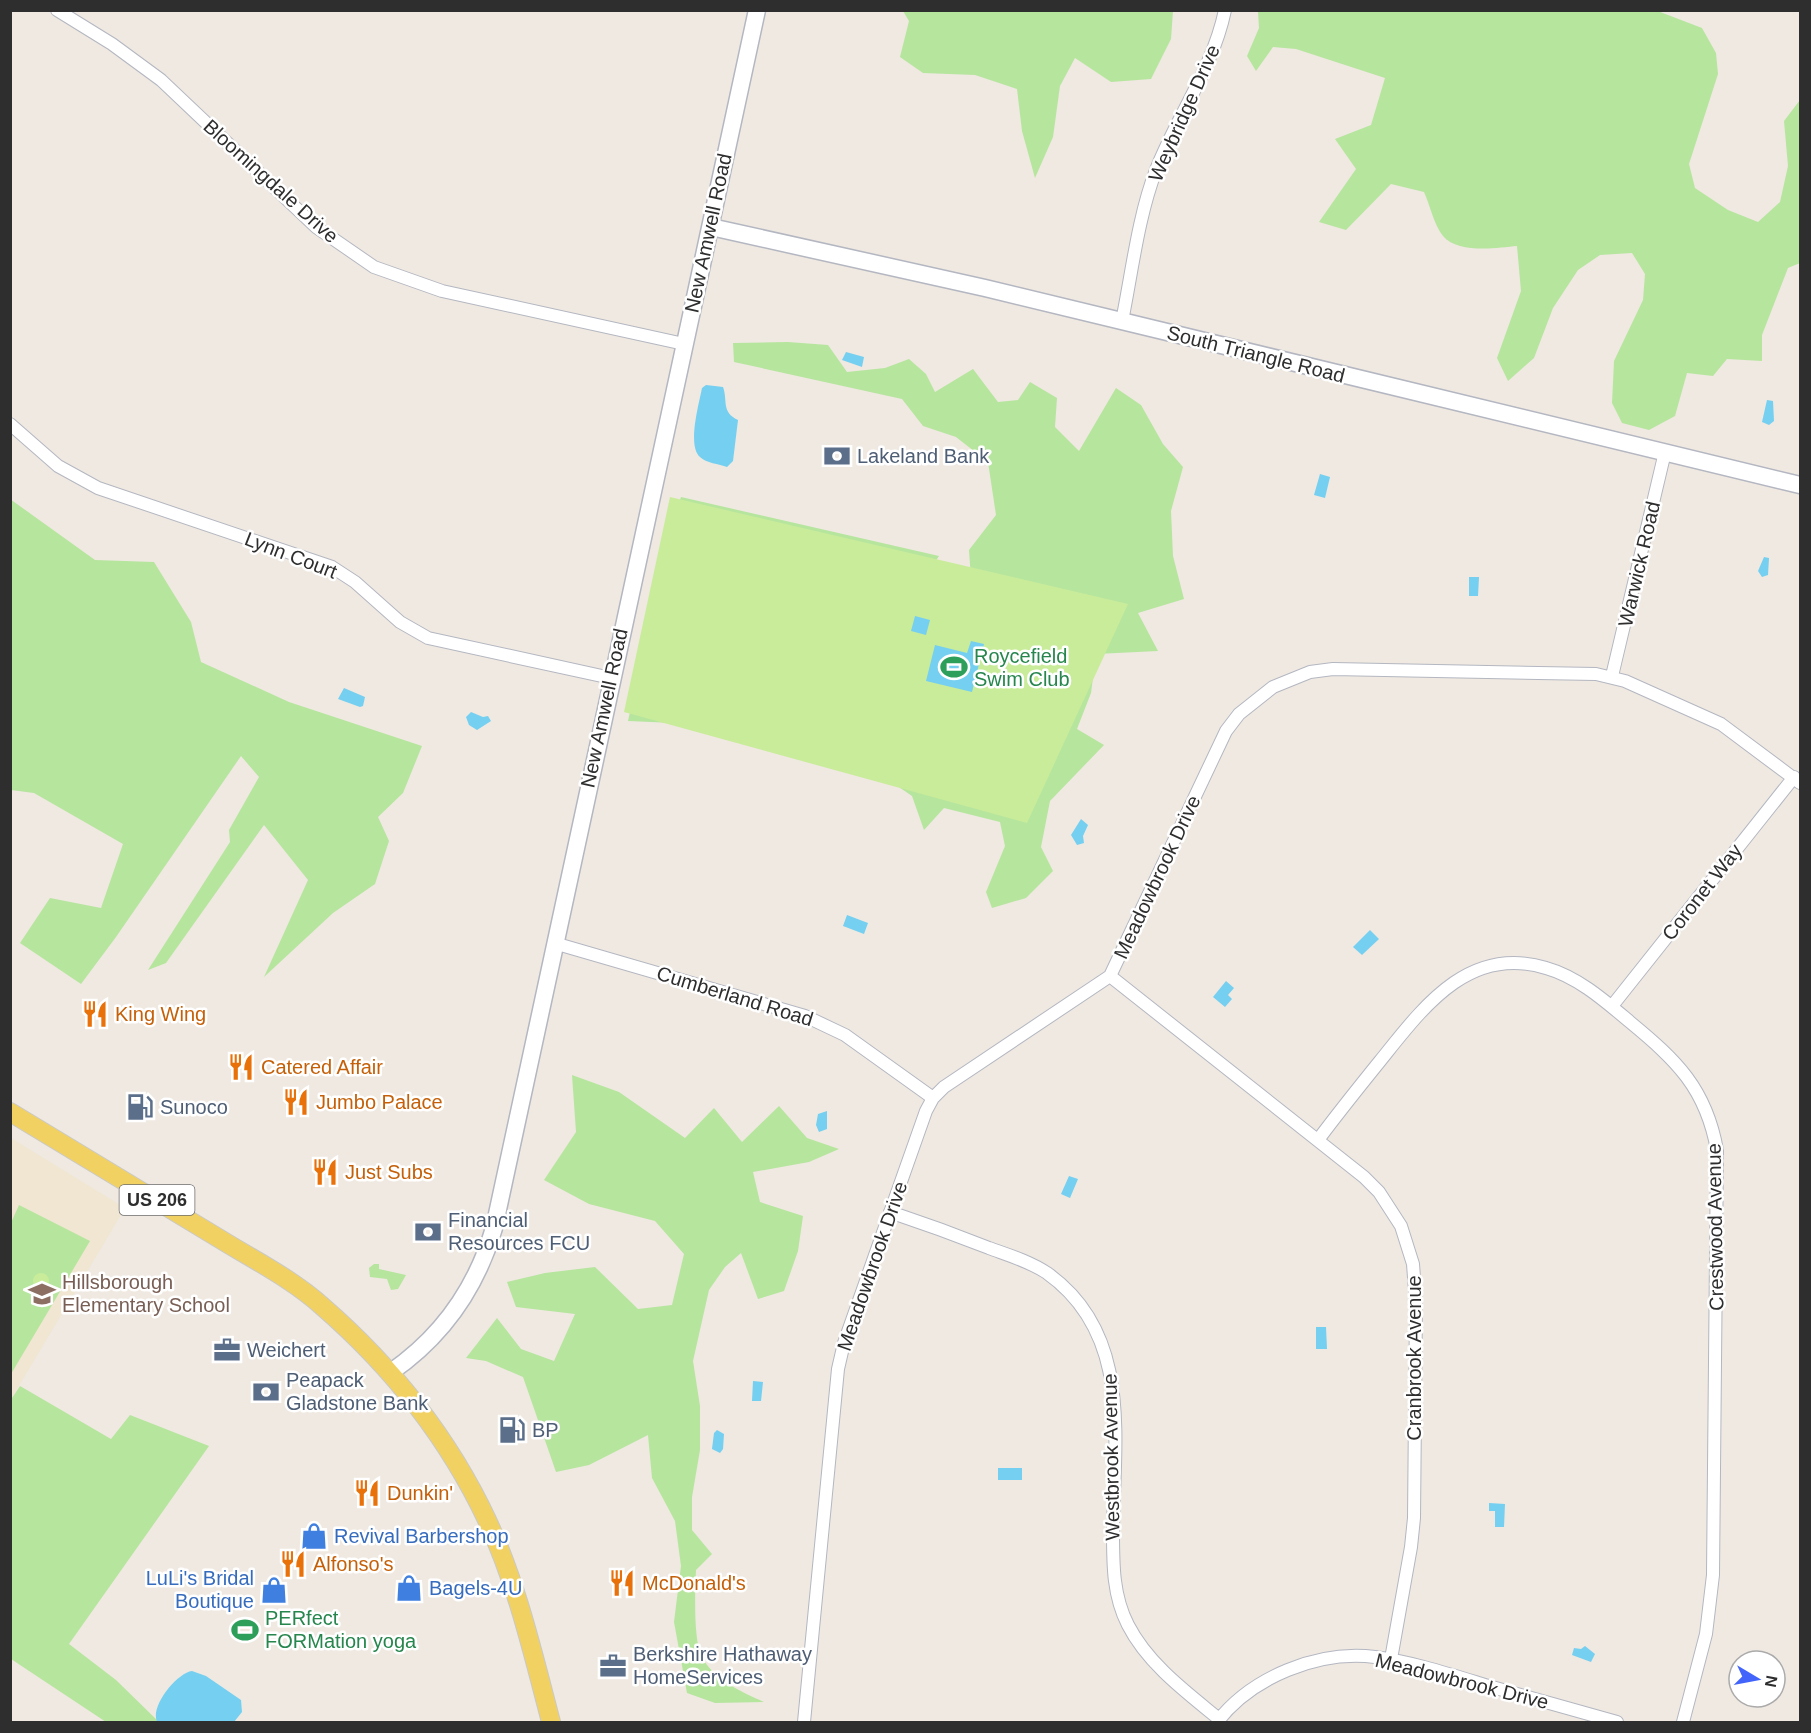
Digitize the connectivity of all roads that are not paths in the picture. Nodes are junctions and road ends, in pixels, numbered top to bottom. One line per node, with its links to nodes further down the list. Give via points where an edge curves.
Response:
1 (57, 10): 6 (street, Bloomingdale Drive, via 161,80 316,227 374,267 442,291)
2 (757, 10): 4 (street, New Amwell Road)
3 (1225, 10): 5 (street, Weybridge Drive, via 1214,49 1149,190)
4 (711, 227): 5 (street, South Triangle Road); 6 (street, New Amwell Road)
5 (1122, 321): 8 (street, South Triangle Road)
6 (684, 344): 11 (street, New Amwell Road)
7 (10, 424): 11 (street, Lynn Court, via 58,466 98,488 332,567 400,622 428,638)
8 (1665, 452): 9 (street, South Triangle Road); 10 (street, Warwick Road)
9 (1800, 485)
10 (1612, 676): 12 (street, Meadowbrook Drive, via 1721,724); 14 (street, Meadowbrook Drive, via 1333,669 1311,672 1273,687 1239,714 1226,731)
11 (611, 678): 13 (street, New Amwell Road)
12 (1797, 780): 15 (street, Coronet Way)
13 (554, 943): 16 (street, Cumberland Road, via 805,1016 845,1035); 20 (street, New Amwell Road, via 486,1255 473,1284 448,1320)
14 (1110, 976): 16 (street, Meadowbrook Drive); 18 (street, Cranbrook Avenue)
15 (1612, 1006): 18 (street, Crestwood Avenue, via 1545,967 1506,965 1468,974 1448,985 1420,1011); 26 (street, Crestwood Avenue, via 1685,1072 1705,1107 1717,1150 1713,1575 1706,1634)
16 (933, 1098): 19 (street, Meadowbrook Drive)
17 (10, 1112): 20 (main road, US 206, via 301,1290 356,1335)
18 (1318, 1140): 21 (street, Cranbrook Avenue, via 1379,1192 1401,1226 1413,1264 1414,1518)
19 (890, 1212): 22 (street, Westbrook Avenue, via 1030,1264 1060,1284 1084,1308 1103,1345 1114,1392 1113,1567 1120,1605 1150,1658); 24 (street, Meadowbrook Drive, via 838,1369)
20 (391, 1372): 23 (main road, US 206, via 438,1434 490,1526 514,1587)
21 (1391, 1659): 22 (street, Meadowbrook Drive, via 1331,1658 1287,1670 1249,1692); 25 (street, Meadowbrook Drive)
22 (1218, 1721)
23 (551, 1722)
24 (804, 1722)
25 (1617, 1722)
26 (1683, 1722)

